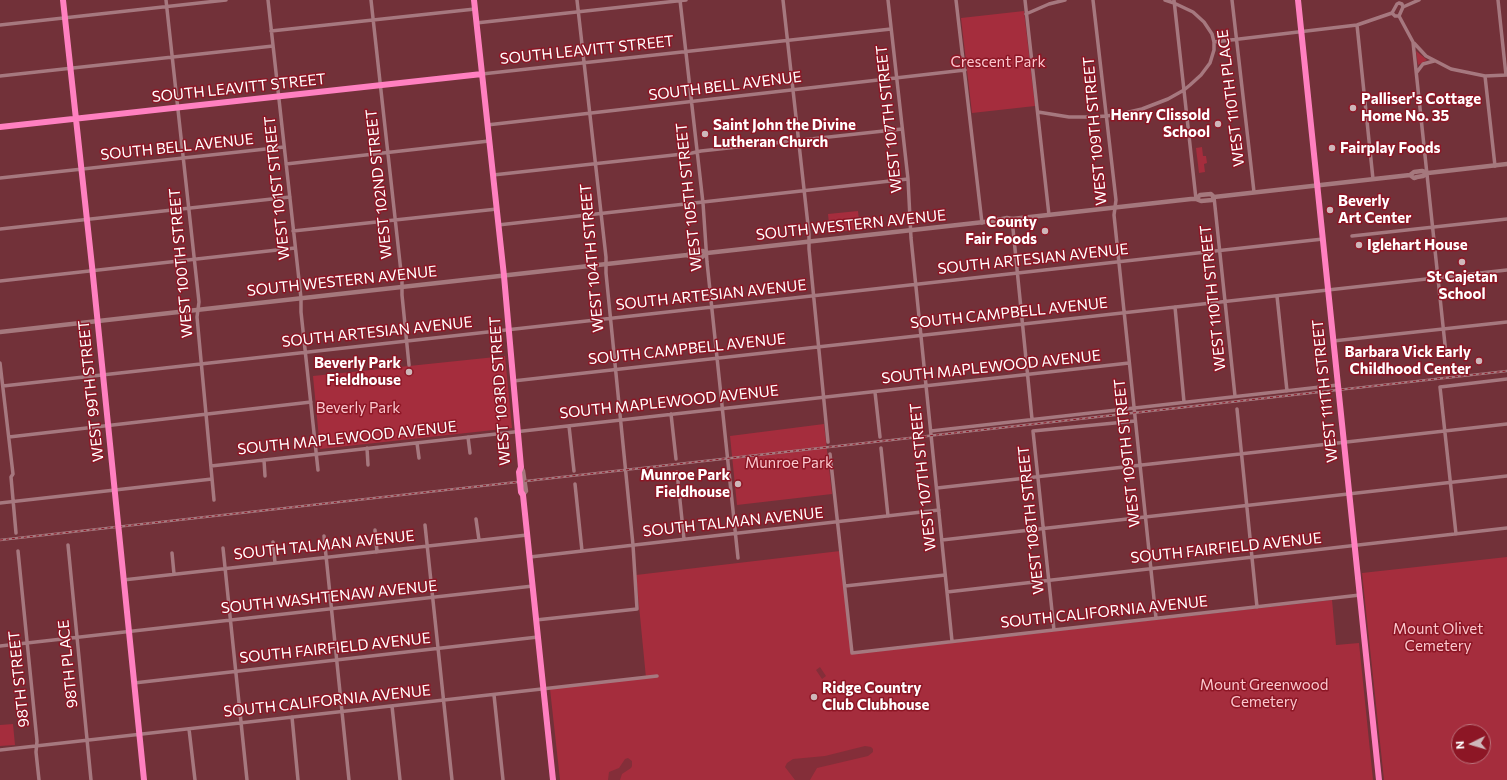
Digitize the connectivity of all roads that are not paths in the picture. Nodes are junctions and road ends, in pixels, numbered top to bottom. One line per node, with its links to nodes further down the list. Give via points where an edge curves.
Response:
1 (63, 0): 30 (street, WEST 99TH STREET)
2 (166, 0): 23 (street, WEST 100TH STREET)
3 (226, 0): 23 (street)
4 (268, 0): 36 (street, WEST 101ST STREET)
5 (371, 0): 31 (street, WEST 102ND STREET)
6 (474, 0): 25 (main road, WEST 103RD STREET)
7 (577, 0): 26 (street, WEST 104TH STREET)
8 (680, 0): 9 (street); 26 (street); 43 (street, WEST 105TH STREET)
9 (686, 0)
10 (783, 0): 38 (street)
11 (888, 0): 35 (street, WEST 107TH STREET)
12 (956, 0): 48 (street)
13 (1025, 0): 28 (street)
14 (1065, 0): 28 (street)
15 (1093, 0): 63 (street, WEST 109TH STREET)
16 (1165, 0): 21 (street)
17 (1232, 0): 39 (street, WEST 110TH PLACE)
18 (1298, 0): 37 (main road, WEST 111TH STREET)
19 (1419, 0): 24 (street)
20 (1498, 0): 51 (street)
21 (1174, 1): 40 (street, via 1204,22); 57 (street)
22 (1396, 2): 24 (street, via 1401,3); 27 (street)
23 (167, 6): 30 (street); 44 (street, WEST 100TH STREET)
24 (1403, 7): 29 (street)
25 (474, 9): 31 (street); 32 (main road, WEST 103RD STREET)
26 (579, 12): 32 (street); 46 (street, WEST 104TH STREET)
27 (1392, 13): 29 (street); 34 (street)
28 (1026, 14): 61 (street)
29 (1399, 16): 41 (street)
30 (65, 18): 33 (street); 47 (street, WEST 99TH STREET)
31 (373, 20): 36 (street); 55 (street, WEST 102ND STREET)
32 (476, 23): 50 (main road, WEST 103RD STREET)
33 (0, 25)
34 (1357, 25): 37 (street); 83 (street)
35 (891, 29): 38 (street, SOUTH LEAVITT STREET); 54 (street, WEST 107TH STREET)
36 (271, 31): 42 (street, WEST 101ST STREET)
37 (1302, 32): 39 (street); 84 (main road, WEST 111TH STREET)
38 (788, 40): 43 (street, SOUTH LEAVITT STREET); 56 (street)
39 (1237, 40): 40 (street); 86 (street, WEST 110TH PLACE)
40 (1214, 42): 57 (street, via 1212,57 1206,68)
41 (1413, 42): 45 (street); 49 (street)
42 (273, 46): 44 (street); 58 (street, WEST 101ST STREET)
43 (686, 51): 46 (street, SOUTH LEAVITT STREET); 59 (street, WEST 105TH STREET)
44 (172, 57): 47 (street); 60 (street, WEST 100TH STREET)
45 (1434, 61): 49 (street, via 1423,64); 53 (street, via 1454,71)
46 (584, 63): 50 (street, SOUTH LEAVITT STREET); 62 (street, WEST 104TH STREET)
47 (70, 68): 52 (street); 64 (street, WEST 99TH STREET)
48 (965, 70): 54 (street, SOUTH BELL AVENUE); 100 (street)
49 (1417, 73): 79 (street)
50 (482, 74): 55 (street, SOUTH LEAVITT STREET); 65 (main road, WEST 103RD STREET)
51 (1507, 75): 53 (street)
52 (0, 76)
53 (1485, 76): 77 (street)
54 (897, 78): 56 (street, SOUTH BELL AVENUE); 67 (street, WEST 107TH STREET)
55 (380, 85): 58 (street, SOUTH LEAVITT STREET); 71 (street, WEST 102ND STREET)
56 (793, 90): 59 (street, SOUTH BELL AVENUE); 68 (street)
57 (1184, 90): 63 (street, via 1142,109); 89 (street)
58 (279, 96): 60 (street, SOUTH LEAVITT STREET); 70 (street, WEST 101ST STREET)
59 (692, 101): 62 (street, SOUTH BELL AVENUE); 72 (street, WEST 105TH STREET)
60 (178, 108): 64 (street, SOUTH LEAVITT STREET); 73 (street, WEST 100TH STREET)
61 (1038, 112): 63 (street, via 1069,117); 95 (street)
62 (590, 113): 65 (street, SOUTH BELL AVENUE); 75 (street, WEST 104TH STREET)
63 (1107, 116): 92 (street, WEST 109TH STREET)
64 (76, 119): 66 (street, SOUTH LEAVITT STREET); 78 (street, WEST 99TH STREET)
65 (487, 125): 69 (main road, WEST 103RD STREET)
66 (0, 127)
67 (902, 129): 68 (street); 82 (street, WEST 107TH STREET)
68 (799, 140): 72 (street); 85 (street)
69 (489, 141): 71 (street); 80 (main road, WEST 103RD STREET)
70 (284, 147): 73 (street, SOUTH BELL AVENUE); 74 (street, WEST 101ST STREET)
71 (388, 152): 74 (street); 99 (street, WEST 102ND STREET)
72 (697, 152): 75 (street); 90 (street, WEST 105TH STREET)
73 (183, 158): 78 (street, SOUTH BELL AVENUE); 91 (street, WEST 100TH STREET)
74 (286, 164): 87 (street, WEST 101ST STREET)
75 (595, 164): 80 (street); 94 (street, WEST 104TH STREET)
76 (1507, 164): 77 (main road, SOUTH WESTERN AVENUE)
77 (1495, 166): 79 (main road, SOUTH WESTERN AVENUE)
78 (82, 169): 81 (street, SOUTH BELL AVENUE); 98 (street, WEST 99TH STREET)
79 (1428, 173): 83 (main road, SOUTH WESTERN AVENUE, via 1422,171 1410,175); 102 (street)
80 (493, 176): 93 (main road, WEST 103RD STREET)
81 (0, 178)
82 (908, 179): 85 (street); 104 (street, WEST 107TH STREET)
83 (1373, 179): 84 (main road, SOUTH WESTERN AVENUE)
84 (1317, 185): 86 (main road, SOUTH WESTERN AVENUE); 107 (main road, WEST 111TH STREET)
85 (804, 191): 90 (street); 108 (street)
86 (1254, 192): 88 (main road, SOUTH WESTERN AVENUE)
87 (290, 197): 91 (street); 105 (street, WEST 101ST STREET)
88 (1214, 197): 89 (main road, SOUTH WESTERN AVENUE, via 1211,194 1200,195); 110 (street, WEST 110TH STREET)
89 (1196, 199): 92 (main road, SOUTH WESTERN AVENUE)
90 (703, 202): 94 (street); 111 (street, WEST 105TH STREET)
91 (189, 208): 98 (street); 112 (street, WEST 100TH STREET)
92 (1115, 208): 95 (main road, SOUTH WESTERN AVENUE); 113 (street, WEST 109TH STREET)
93 (497, 209): 99 (street); 101 (main road, WEST 103RD STREET)
94 (601, 214): 101 (street); 114 (street, WEST 104TH STREET)
95 (1049, 215): 96 (main road, SOUTH WESTERN AVENUE)
96 (1012, 219): 100 (main road, SOUTH WESTERN AVENUE); 117 (street)
97 (1507, 219): 102 (street)
98 (87, 220): 103 (street); 115 (street, WEST 99TH STREET)
99 (395, 220): 105 (street); 122 (street, WEST 102ND STREET)
100 (982, 222): 104 (main road, SOUTH WESTERN AVENUE)
101 (498, 225): 118 (main road, WEST 103RD STREET)
102 (1433, 227): 106 (street); 119 (street)
103 (0, 229)
104 (910, 230): 108 (main road, SOUTH WESTERN AVENUE); 121 (street, WEST 107TH STREET)
105 (294, 231): 109 (street, WEST 101ST STREET)
106 (1352, 236)
107 (1323, 239): 110 (street, SOUTH ARTESIAN AVENUE); 123 (main road, WEST 111TH STREET)
108 (809, 242): 111 (main road, SOUTH WESTERN AVENUE); 124 (street)
109 (296, 248): 112 (street); 126 (street, WEST 101ST STREET)
110 (1220, 250): 113 (street, SOUTH ARTESIAN AVENUE); 127 (street, WEST 110TH STREET)
111 (707, 253): 114 (main road, SOUTH WESTERN AVENUE, via 693,252 687,255); 128 (street, WEST 105TH STREET)
112 (194, 259): 115 (street); 130 (street, WEST 100TH STREET)
113 (1119, 262): 117 (street, SOUTH ARTESIAN AVENUE); 131 (street, WEST 109TH STREET)
114 (605, 264): 118 (main road, SOUTH WESTERN AVENUE); 132 (street, WEST 104TH STREET)
115 (93, 270): 120 (street); 133 (street, WEST 99TH STREET)
116 (1507, 270): 119 (street, SOUTH CAMPBELL AVENUE)
117 (1017, 273): 121 (street, SOUTH ARTESIAN AVENUE); 135 (street)
118 (504, 276): 122 (main road, SOUTH WESTERN AVENUE); 137 (main road, WEST 103RD STREET)
119 (1438, 278): 123 (street, SOUTH CAMPBELL AVENUE); 136 (street)
120 (0, 281)
121 (916, 284): 124 (street, SOUTH ARTESIAN AVENUE); 139 (street, WEST 107TH STREET)
122 (402, 287): 126 (main road, SOUTH WESTERN AVENUE); 140 (street, WEST 102ND STREET)
123 (1328, 290): 125 (street, SOUTH CAMPBELL AVENUE); 141 (main road, WEST 111TH STREET)
124 (814, 296): 128 (street, SOUTH ARTESIAN AVENUE); 142 (street)
125 (1277, 296): 127 (street, SOUTH CAMPBELL AVENUE); 158 (street)
126 (301, 298): 130 (main road, SOUTH WESTERN AVENUE); 143 (street, WEST 101ST STREET)
127 (1225, 301): 129 (street, SOUTH CAMPBELL AVENUE); 160 (street, WEST 110TH STREET)
128 (712, 307): 132 (street, SOUTH ARTESIAN AVENUE); 145 (street, WEST 105TH STREET)
129 (1175, 307): 131 (street, SOUTH CAMPBELL AVENUE); 163 (street)
130 (198, 310): 133 (main road, SOUTH WESTERN AVENUE); 147 (street, WEST 100TH STREET)
131 (1124, 312): 135 (street, SOUTH CAMPBELL AVENUE); 148 (street, WEST 109TH STREET)
132 (610, 318): 137 (street, SOUTH ARTESIAN AVENUE); 150 (street, WEST 104TH STREET)
133 (98, 321): 138 (main road, SOUTH WESTERN AVENUE); 151 (street, WEST 99TH STREET)
134 (1507, 322): 136 (street)
135 (1022, 324): 139 (street, SOUTH CAMPBELL AVENUE); 152 (street)
136 (1444, 329): 141 (street); 144 (street)
137 (508, 330): 140 (street, SOUTH ARTESIAN AVENUE); 154 (main road, WEST 103RD STREET)
138 (0, 332)
139 (921, 335): 142 (street, SOUTH CAMPBELL AVENUE); 157 (street, WEST 107TH STREET)
140 (407, 341): 143 (street, SOUTH ARTESIAN AVENUE); 149 (street, WEST 102ND STREET)
141 (1333, 341): 155 (main road, WEST 111TH STREET)
142 (819, 347): 145 (street, SOUTH CAMPBELL AVENUE); 161 (street)
143 (305, 352): 147 (street, SOUTH ARTESIAN AVENUE); 162 (street, WEST 101ST STREET)
144 (1446, 354)
145 (717, 358): 150 (street, SOUTH CAMPBELL AVENUE); 165 (street, WEST 105TH STREET)
146 (0, 363): 156 (street)
147 (201, 364): 151 (street, SOUTH ARTESIAN AVENUE); 167 (street, WEST 100TH STREET)
148 (1130, 364): 152 (street, SOUTH MAPLEWOOD AVENUE); 164 (street, WEST 109TH STREET)
149 (409, 365)
150 (615, 370): 154 (street, SOUTH CAMPBELL AVENUE); 170 (street, WEST 104TH STREET)
151 (102, 375): 156 (street, SOUTH ARTESIAN AVENUE); 173 (street, WEST 99TH STREET)
152 (1028, 375): 157 (street, SOUTH MAPLEWOOD AVENUE); 169 (street)
153 (1507, 379): 177 (street, via 1440,387)
154 (513, 381): 175 (main road, WEST 103RD STREET)
155 (1338, 385): 158 (street); 183 (main road, WEST 111TH STREET)
156 (3, 386): 178 (street)
157 (926, 386): 159 (street, SOUTH MAPLEWOOD AVENUE); 176 (street, WEST 107TH STREET)
158 (1286, 391): 160 (street)
159 (875, 392): 161 (street, SOUTH MAPLEWOOD AVENUE); 180 (street)
160 (1235, 396): 163 (street)
161 (824, 397): 165 (street, SOUTH MAPLEWOOD AVENUE); 181 (street)
162 (311, 402): 167 (street); 187 (street, WEST 101ST STREET)
163 (1184, 402): 164 (street)
164 (1134, 408): 169 (street); 171 (street, WEST 109TH STREET)
165 (722, 409): 168 (street, SOUTH MAPLEWOOD AVENUE); 222 (street, WEST 105TH STREET)
166 (1237, 409): 189 (street)
167 (206, 414): 173 (street); 194 (street, WEST 100TH STREET)
168 (671, 414): 170 (street, SOUTH MAPLEWOOD AVENUE); 191 (street)
169 (1032, 419): 176 (street)
170 (620, 420): 174 (street, SOUTH MAPLEWOOD AVENUE); 231 (street, WEST 104TH STREET)
171 (1135, 421): 195 (street, WEST 109TH STREET); 201 (street, WEST 108TH STREET, via 1033,431)
172 (1507, 424): 177 (street)
173 (108, 426): 178 (street); 206 (street, WEST 99TH STREET)
174 (569, 426): 175 (street, SOUTH MAPLEWOOD AVENUE); 197 (street)
175 (517, 431): 179 (street, SOUTH MAPLEWOOD AVENUE); 224 (main road, WEST 103RD STREET, via 521,467 519,477)
176 (931, 431): 205 (street, WEST 107TH STREET)
177 (1445, 431): 183 (street); 203 (street)
178 (9, 437): 209 (street)
179 (468, 437): 182 (street, SOUTH MAPLEWOOD AVENUE); 186 (street)
180 (880, 437)
181 (828, 442)
182 (417, 443): 184 (street, SOUTH MAPLEWOOD AVENUE); 190 (street)
183 (1344, 443): 189 (street); 207 (main road, WEST 111TH STREET)
184 (367, 448): 187 (street, SOUTH MAPLEWOOD AVENUE); 193 (street)
185 (881, 448): 213 (street)
186 (470, 453)
187 (316, 454): 192 (street, SOUTH MAPLEWOOD AVENUE); 196 (street, WEST 101ST STREET)
188 (830, 454): 216 (street)
189 (1242, 454): 195 (street); 211 (street)
190 (419, 458)
191 (676, 459)
192 (264, 460): 194 (street, SOUTH MAPLEWOOD AVENUE); 199 (street)
193 (368, 464)
194 (211, 466): 202 (street, WEST 100TH STREET)
195 (1140, 466): 201 (street); 214 (street, WEST 109TH STREET)
196 (318, 470)
197 (574, 471)
198 (677, 472): 226 (street)
199 (265, 476)
200 (1507, 476): 203 (street)
201 (1038, 477): 205 (street); 219 (street, WEST 108TH STREET)
202 (212, 479): 206 (street); 208 (street, WEST 100TH STREET)
203 (1450, 483): 207 (street); 223 (street)
204 (575, 484): 236 (street)
205 (936, 488): 212 (street, WEST 107TH STREET)
206 (114, 491): 209 (street); 248 (street, WEST 99TH STREET)
207 (1349, 494): 211 (street); 233 (main road, WEST 111TH STREET)
208 (214, 500)
209 (13, 502): 210 (street); 221 (street)
210 (0, 503)
211 (1247, 506): 214 (street); 241 (street)
212 (939, 510): 213 (street, SOUTH TALMAN AVENUE); 228 (street, WEST 107TH STREET)
213 (888, 516): 216 (street, SOUTH TALMAN AVENUE)
214 (1145, 517): 219 (street); 245 (street, WEST 109TH STREET)
215 (476, 519): 227 (street)
216 (838, 522): 222 (street, SOUTH TALMAN AVENUE); 251 (street)
217 (425, 524): 232 (street)
218 (1507, 528): 223 (street, SOUTH FAIRFIELD AVENUE)
219 (1044, 529): 228 (street); 249 (street, WEST 108TH STREET)
220 (375, 530): 237 (street)
221 (16, 533)
222 (735, 533): 226 (street, SOUTH TALMAN AVENUE); 242 (street, WEST 105TH STREET)
223 (1456, 534): 233 (street, SOUTH FAIRFIELD AVENUE)
224 (527, 535): 227 (street, SOUTH TALMAN AVENUE); 240 (main road, WEST 103RD STREET)
225 (324, 536): 239 (street)
226 (684, 539): 231 (street, SOUTH TALMAN AVENUE)
227 (478, 540): 232 (street, SOUTH TALMAN AVENUE)
228 (942, 540): 247 (street, WEST 107TH STREET)
229 (273, 542): 243 (street)
230 (68, 545): 262 (street, 98TH PLACE)
231 (633, 545): 236 (street, SOUTH TALMAN AVENUE); 259 (street, WEST 104TH STREET, via 637,609)
232 (428, 546): 237 (street, SOUTH TALMAN AVENUE); 254 (street)
233 (1354, 546): 241 (street, SOUTH FAIRFIELD AVENUE); 253 (main road, WEST 111TH STREET)
234 (223, 548): 244 (street)
235 (18, 551): 265 (street, 98TH STREET)
236 (582, 551): 240 (street, SOUTH TALMAN AVENUE)
237 (377, 552): 239 (street, SOUTH TALMAN AVENUE)
238 (172, 553): 246 (street)
239 (326, 557): 243 (street, SOUTH TALMAN AVENUE); 256 (street)
240 (530, 557): 250 (main road, WEST 103RD STREET)
241 (1252, 557): 245 (street, SOUTH FAIRFIELD AVENUE); 255 (street)
242 (738, 558)
243 (275, 563): 244 (street, SOUTH TALMAN AVENUE)
244 (225, 568): 246 (street, SOUTH TALMAN AVENUE); 258 (street)
245 (1151, 569): 249 (street, SOUTH FAIRFIELD AVENUE); 257 (street, WEST 109TH STREET)
246 (174, 574): 248 (street, SOUTH TALMAN AVENUE)
247 (945, 575): 251 (street); 252 (street, WEST 107TH STREET)
248 (123, 580): 261 (street, WEST 99TH STREET)
249 (1049, 580): 252 (street, SOUTH FAIRFIELD AVENUE); 260 (street, WEST 108TH STREET)
250 (533, 586): 254 (street, SOUTH WASHTENAW AVENUE); 259 (main road, WEST 103RD STREET)
251 (845, 586): 264 (street, SOUTH CALIFORNIA AVENUE, via 852,653)
252 (947, 592): 264 (street, WEST 107TH STREET)
253 (1360, 595): 255 (street, SOUTH CALIFORNIA AVENUE); 295 (main road, WEST 111TH STREET)
254 (433, 597): 256 (street, SOUTH WASHTENAW AVENUE); 267 (street)
255 (1257, 607): 257 (street, SOUTH CALIFORNIA AVENUE)
256 (331, 609): 258 (street, SOUTH WASHTENAW AVENUE); 268 (street)
257 (1156, 618): 260 (street, SOUTH CALIFORNIA AVENUE)
258 (230, 620): 261 (street, SOUTH WASHTENAW AVENUE); 269 (street)
259 (536, 620): 263 (main road, WEST 103RD STREET)
260 (1054, 630): 264 (street, SOUTH CALIFORNIA AVENUE)
261 (128, 631): 262 (street, SOUTH WASHTENAW AVENUE); 271 (street, WEST 99TH STREET)
262 (78, 637): 265 (street, SOUTH WASHTENAW AVENUE); 281 (street, 98TH PLACE)
263 (538, 637): 267 (street, SOUTH FAIRFIELD AVENUE); 272 (main road, WEST 103RD STREET)
264 (952, 641)
265 (27, 643): 266 (street, SOUTH WASHTENAW AVENUE); 282 (street, 98TH STREET)
266 (0, 646)
267 (438, 649): 268 (street, SOUTH FAIRFIELD AVENUE); 274 (street)
268 (337, 660): 269 (street, SOUTH FAIRFIELD AVENUE); 276 (street)
269 (236, 672): 271 (street, SOUTH FAIRFIELD AVENUE); 278 (street)
270 (657, 676): 272 (street, SOUTH CALIFORNIA AVENUE)
271 (134, 683): 280 (street, WEST 99TH STREET)
272 (543, 689): 273 (street, SOUTH CALIFORNIA AVENUE); 294 (main road, WEST 103RD STREET)
273 (494, 695): 274 (street, SOUTH CALIFORNIA AVENUE); 293 (street)
274 (444, 700): 275 (street, SOUTH CALIFORNIA AVENUE); 292 (street)
275 (392, 706): 276 (street, SOUTH CALIFORNIA AVENUE); 291 (street)
276 (342, 712): 277 (street, SOUTH CALIFORNIA AVENUE); 290 (street)
277 (292, 718): 278 (street, SOUTH CALIFORNIA AVENUE); 289 (street)
278 (241, 723): 279 (street, SOUTH CALIFORNIA AVENUE); 288 (street)
279 (189, 729): 280 (street, SOUTH CALIFORNIA AVENUE); 287 (street)
280 (139, 735): 281 (street, SOUTH CALIFORNIA AVENUE); 286 (street, WEST 99TH STREET)
281 (88, 740): 282 (street, SOUTH CALIFORNIA AVENUE); 285 (street, 98TH PLACE)
282 (37, 746): 283 (street, SOUTH CALIFORNIA AVENUE); 284 (street, 98TH STREET)
283 (0, 750)
284 (39, 780)
285 (91, 780)
286 (144, 780)
287 (194, 780)
288 (246, 780)
289 (298, 780)
290 (349, 780)
291 (400, 780)
292 (452, 780)
293 (503, 780)
294 (553, 780)
295 (1379, 780)

